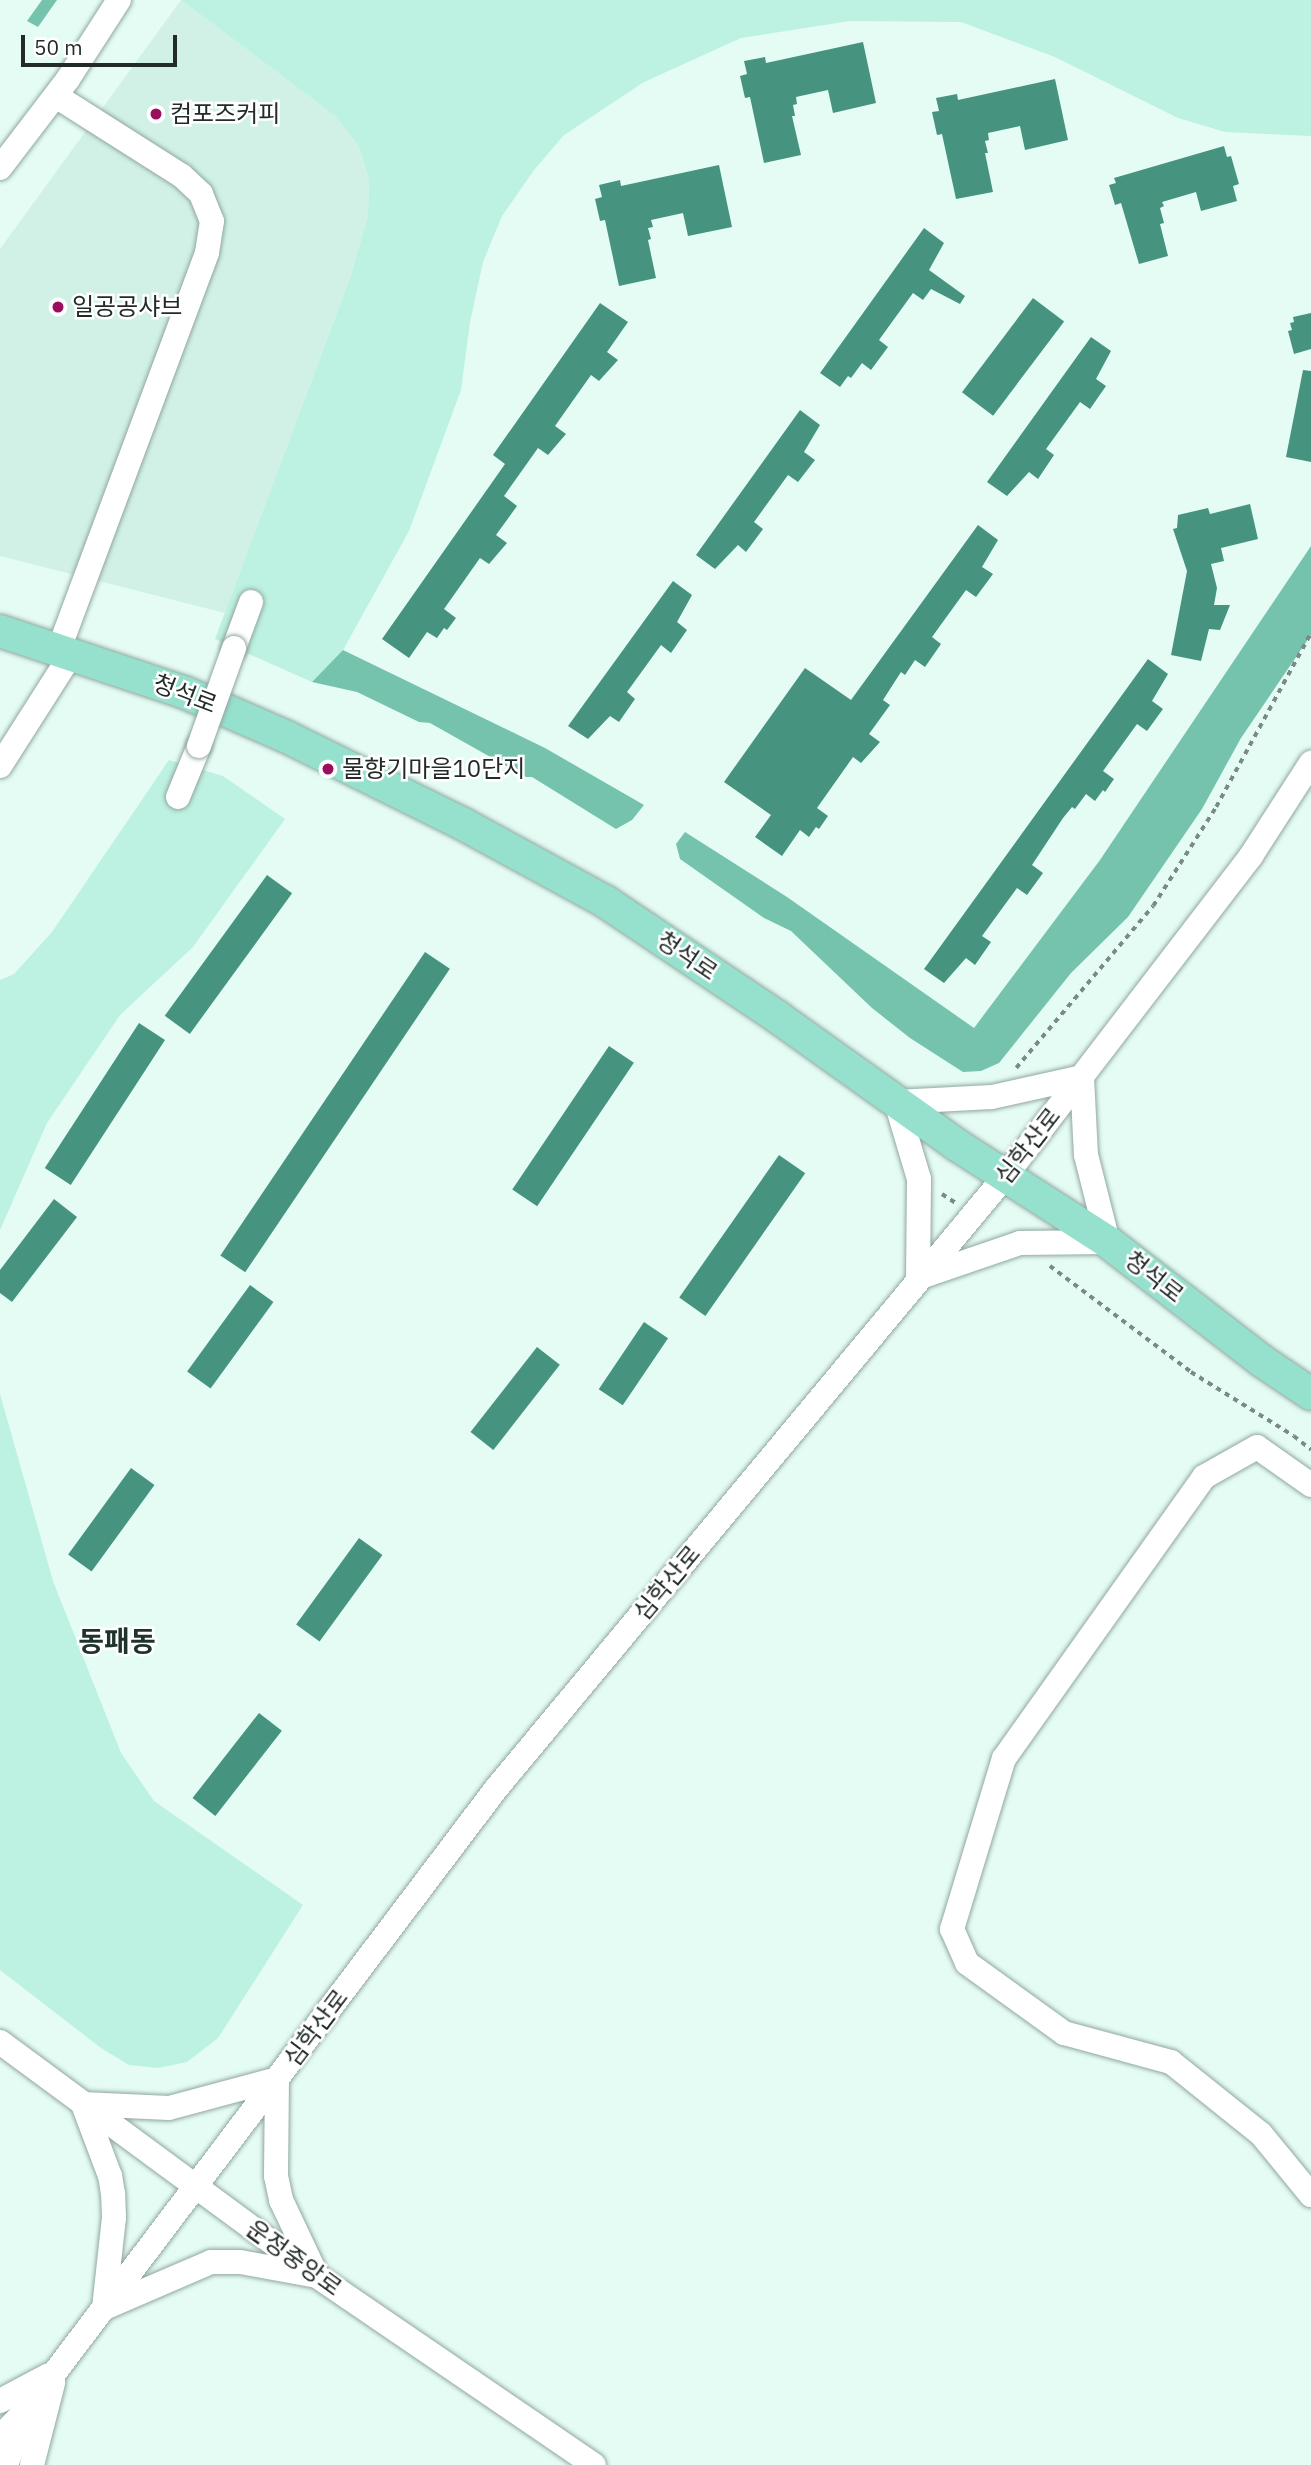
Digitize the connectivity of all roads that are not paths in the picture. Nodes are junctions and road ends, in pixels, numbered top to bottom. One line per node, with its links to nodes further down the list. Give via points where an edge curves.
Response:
1 (119, 0): 2 (street)
2 (56, 96): 3 (street); 6 (street, via 182,176 201,194 212,221 207,253)
3 (0, 168)
4 (251, 602): 9 (street, bridge)
5 (0, 631): 6 (main road, 청석로)
6 (66, 650): 8 (street); 11 (main road, 청석로, via 186,693 287,737 524,857 606,902)
7 (1311, 763): 10 (street, 심학산로, via 1251,856)
8 (0, 766)
9 (178, 797)
10 (1082, 1077): 11 (street, via 992,1097); 12 (street, 심학산로); 13 (street, via 1086,1155)
11 (896, 1102): 12 (main road, 청석로); 14 (street, via 919,1179)
12 (1007, 1174): 13 (main road, 청석로); 14 (street, 심학산로)
13 (1108, 1242): 14 (street, via 1020,1243); 15 (main road, 청석로)
14 (918, 1278): 18 (street, 심학산로, via 495,1790)
15 (1311, 1394)
16 (1311, 1485): 21 (street, via 1257,1447 1204,1477 1003,1758 952,1929 967,1963 1064,2033 1171,2062 1261,2134)
17 (0, 2042): 19 (street, 운정중앙로)
18 (277, 2080): 19 (street, via 169,2108); 20 (street, 심학산로); 22 (street, via 276,2176 281,2200)
19 (83, 2104): 20 (street, 운정중앙로); 23 (street, via 113,2194)
20 (195, 2187): 22 (street, 운정중앙로); 23 (street, 심학산로)
21 (1311, 2195)
22 (317, 2276): 23 (street, via 240,2262 211,2262); 30 (street, 운정중앙로)
23 (104, 2308): 24 (street, 심학산로)
24 (56, 2372): 25 (street); 26 (street, 심학산로); 29 (street)
25 (0, 2401)
26 (29, 2408): 27 (street); 28 (street)
27 (0, 2437)
28 (6, 2465)
29 (32, 2465)
30 (594, 2465)

